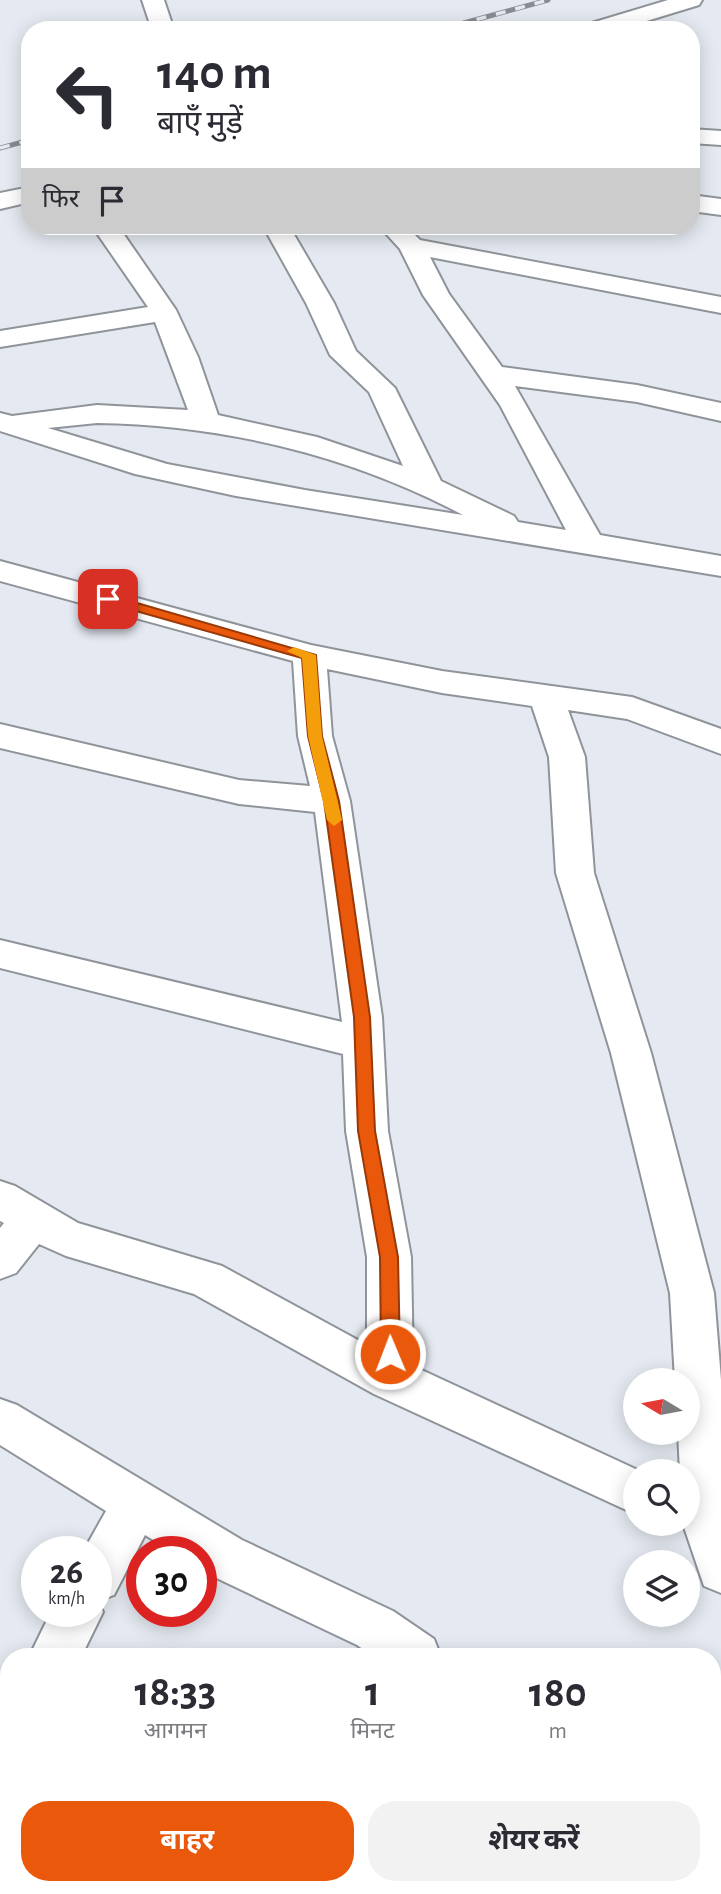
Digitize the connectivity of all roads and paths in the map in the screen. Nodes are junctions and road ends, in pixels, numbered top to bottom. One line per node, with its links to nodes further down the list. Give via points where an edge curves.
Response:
1 (153, 0): 3 (street)
2 (691, 0): 4 (street)
3 (160, 21)
4 (622, 21)
5 (700, 137): 6 (street)
6 (721, 138)
7 (21, 196): 8 (street)
8 (0, 201)
9 (700, 204): 10 (street)
10 (721, 207)
11 (110, 235): 15 (street, via 155,296)
12 (281, 235): 21 (street, via 344,355 381,388)
13 (401, 236): 14 (street); 17 (street, via 436,295)
14 (721, 304)
15 (162, 313): 16 (street); 19 (street, via 195,384)
16 (0, 339)
17 (494, 375): 18 (street); 23 (street)
18 (721, 412)
19 (205, 421): 20 (street, via 98,414); 21 (street, via 326,449)
20 (3, 423): 22 (street, via 165,472 363,510)
21 (428, 486): 22 (street, via 454,495)
22 (521, 533): 23 (street)
23 (588, 542): 24 (street)
24 (721, 566)
25 (0, 572): 26 (street)
26 (309, 655): 27 (street, via 442,682); 30 (street, via 315,736)
27 (546, 696): 29 (street, via 632,708); 36 (street, via 567,757 575,873 631,1054 692,1293)
28 (0, 736): 30 (street, via 239,792)
29 (721, 742)
30 (332, 801): 32 (street)
31 (0, 954): 32 (street)
32 (363, 1043): 35 (street, via 367,1131 389,1257)
33 (17, 1209): 34 (street); 35 (street, via 66,1238 206,1279)
34 (0, 1260)
35 (390, 1378): 38 (street)
36 (711, 1416): 40 (street)
37 (0, 1420): 39 (street)
38 (623, 1486)
39 (135, 1504): 41 (street); 44 (street, via 225,1557 375,1628)
40 (706, 1537)
41 (112, 1548)
42 (70, 1627): 43 (street)
43 (59, 1648)
44 (403, 1648)

